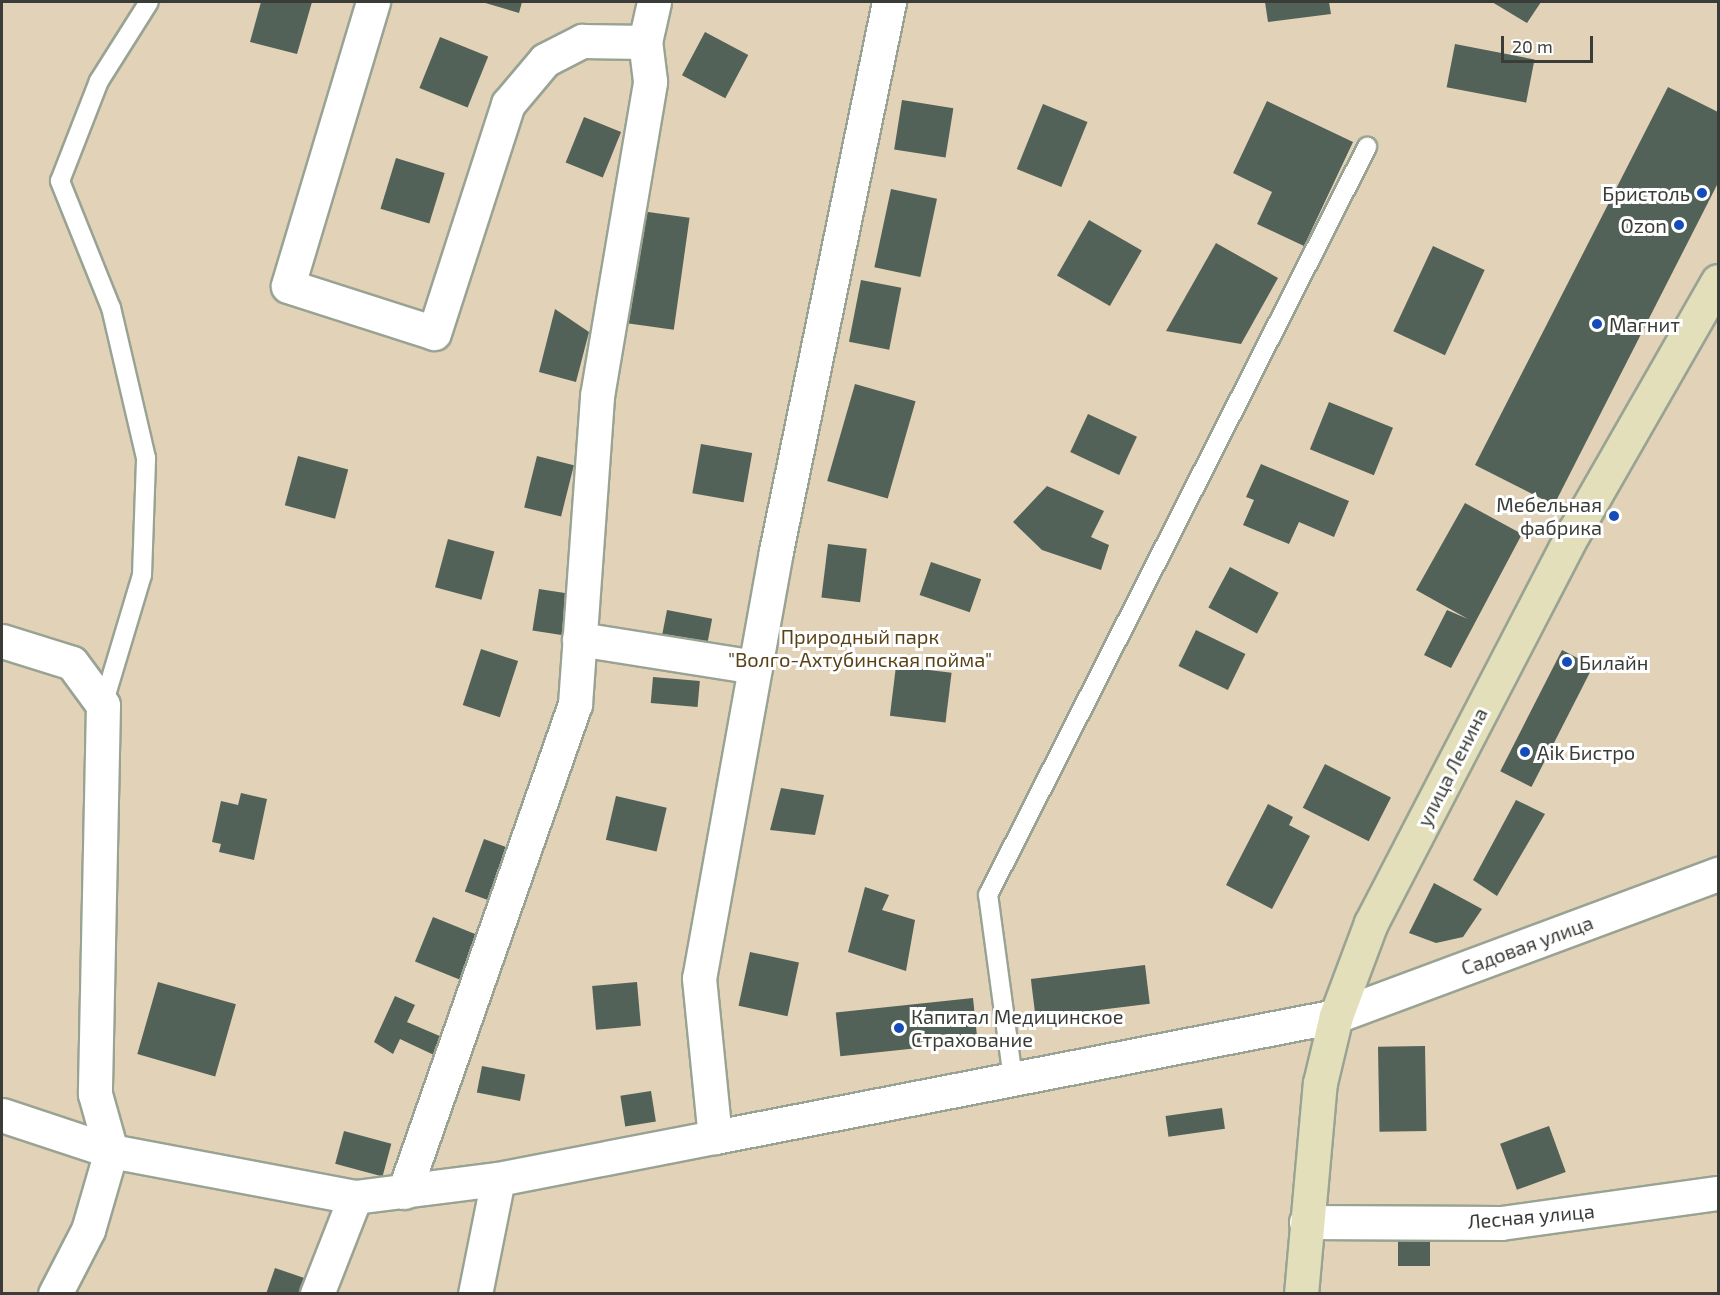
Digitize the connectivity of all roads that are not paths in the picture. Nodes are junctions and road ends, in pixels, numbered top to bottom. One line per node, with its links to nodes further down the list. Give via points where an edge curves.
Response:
1 (149, 2): 11 (lane, via 99,81 60,181 111,308 147,458 142,575)
2 (373, 2): 5 (street, via 288,286 434,333 508,104 544,60 582,40)
3 (654, 2): 5 (street)
4 (889, 2): 10 (street)
5 (645, 42): 8 (street, via 650,81 597,396)
6 (1367, 147): 14 (lane, via 988,895)
7 (1719, 281): 13 (street, улица Ленина, via 1574,532 1371,923)
8 (579, 639): 10 (street); 19 (street, via 575,704)
9 (2, 641): 11 (street, via 72,663)
10 (756, 667): 16 (street, via 699,978)
11 (103, 705): 17 (street, via 95,1094)
12 (1719, 874): 13 (street, Садовая улица)
13 (1336, 1016): 14 (street, Садовая улица); 22 (street, улица Ленина, via 1320,1083)
14 (1013, 1079): 16 (street, Садовая улица)
15 (2, 1115): 17 (street, Садовая улица)
16 (715, 1137): 18 (street, Садовая улица)
17 (111, 1152): 20 (street, Садовая улица); 23 (street, via 88,1230)
18 (498, 1179): 19 (street, Садовая улица); 25 (street)
19 (404, 1192): 20 (street, Садовая улица)
20 (355, 1197): 24 (street)
21 (1717, 1199): 22 (street, Лесная улица, via 1500,1223)
22 (1306, 1222): 26 (street, улица Ленина)
23 (55, 1293)
24 (317, 1293)
25 (475, 1293)
26 (1301, 1293)

